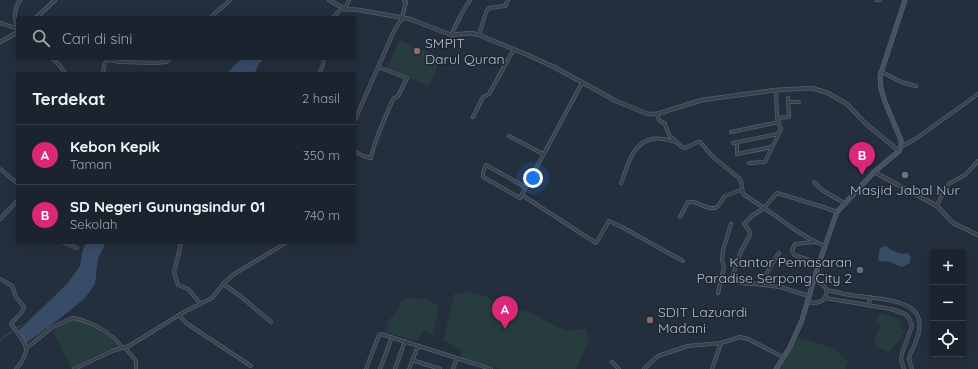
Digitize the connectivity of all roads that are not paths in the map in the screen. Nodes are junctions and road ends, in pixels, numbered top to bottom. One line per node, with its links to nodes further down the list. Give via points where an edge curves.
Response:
1 (20, 0): 18 (street, via 14,16)
2 (55, 0): 13 (street)
3 (230, 0): 14 (street)
4 (330, 0): 12 (street)
5 (349, 0): 12 (street)
6 (404, 0): 16 (street, via 406,2)
7 (470, 0): 21 (street)
8 (508, 0): 22 (street, via 505,6 488,8)
9 (876, 0): 10 (street)
10 (880, 0)
11 (905, 0): 31 (main road)
12 (344, 9): 15 (street); 16 (street)
13 (38, 16)
14 (212, 16)
15 (335, 16)
16 (402, 18): 21 (street, via 420,22); 30 (street)
17 (0, 23): 19 (street)
18 (16, 23)
19 (16, 30)
20 (16, 32): 23 (street)
21 (451, 35): 22 (street, via 471,33)
22 (479, 36): 24 (street)
23 (0, 42)
24 (514, 49): 35 (street); 44 (street)
25 (54, 60): 32 (street)
26 (107, 60): 33 (street)
27 (107, 60): 28 (street, via 155,63)
28 (168, 60)
29 (324, 60): 34 (street)
30 (378, 67): 43 (street); 53 (street, via 407,78 398,96 393,99 377,134 371,158)
31 (881, 71): 36 (street, via 901,82); 52 (main road, via 883,98 901,140)
32 (64, 72)
33 (103, 72)
34 (320, 72)
35 (582, 83): 42 (street, via 638,111); 54 (street)
36 (916, 86)
37 (776, 90): 42 (street, via 702,100); 45 (street); 52 (street, via 812,88 836,97)
38 (978, 94): 52 (street)
39 (788, 98): 40 (street)
40 (788, 102): 41 (street); 45 (street, via 789,117)
41 (798, 102)
42 (657, 114): 50 (street, via 659,120 666,125 669,135)
43 (356, 117)
44 (473, 117)
45 (777, 118): 46 (street)
46 (778, 122): 47 (street); 48 (street, via 781,129)
47 (731, 132)
48 (778, 134): 51 (street); 51 (street, via 735,143 737,154)
49 (509, 136): 54 (street)
50 (677, 142): 61 (street, via 651,139 636,147); 63 (street, via 685,148 700,142 714,158 741,180)
51 (772, 147): 56 (street, via 765,162)
52 (900, 149): 58 (main road)
53 (356, 152)
54 (543, 154): 62 (street)
55 (978, 162): 67 (street, via 965,175 950,183)
56 (749, 164)
57 (0, 169): 59 (street)
58 (874, 172): 66 (main road); 67 (street)
59 (16, 182)
60 (814, 182): 66 (street)
61 (621, 183)
62 (525, 187): 64 (street); 64 (street, via 486,165 483,177 520,198)
63 (742, 190): 68 (street, via 743,194); 70 (street, via 724,196 715,208 690,201)
64 (522, 194): 81 (street, via 596,243 609,222)
65 (16, 202): 71 (street)
66 (844, 203): 69 (main road)
67 (937, 206): 73 (street, via 952,223)
68 (764, 208): 69 (street, via 777,194); 74 (street); 86 (street, via 744,224 750,235 741,251)
69 (837, 212): 78 (main road)
70 (680, 216)
71 (0, 219)
72 (731, 224): 84 (street, via 723,250 724,267)
73 (978, 235)
74 (814, 242): 78 (street); 82 (street, via 795,244 792,250 794,255)
75 (67, 244): 79 (street)
76 (181, 244): 95 (street, via 174,272 178,285 188,288)
77 (282, 244): 87 (street)
78 (825, 246): 82 (main road)
79 (78, 248)
80 (780, 254): 88 (street, via 765,276)
81 (683, 261)
82 (819, 263): 85 (main road)
83 (0, 279): 103 (street, via 12,286 24,307 11,324)
84 (721, 279): 86 (street); 90 (street)
85 (814, 280): 89 (street, via 819,281); 91 (main road)
86 (731, 281): 88 (street)
87 (223, 284): 95 (street, via 212,298); 98 (street)
88 (755, 284): 91 (street, via 780,287)
89 (827, 290): 92 (street); 93 (street)
90 (718, 293)
91 (809, 296): 94 (main road)
92 (870, 297): 96 (street); 126 (street, via 909,307 918,316 920,327 909,359)
93 (826, 298): 94 (street, via 822,302); 96 (street)
94 (808, 302): 105 (main road, via 800,326)
95 (201, 304): 97 (street)
96 (869, 306): 125 (street, via 905,314 911,320 912,326 901,360)
97 (179, 315): 104 (street); 109 (street, via 186,324)
98 (271, 322)
99 (392, 337): 100 (street); 114 (street, via 379,335); 115 (street)
100 (405, 341): 102 (street); 116 (street)
101 (721, 343): 105 (street, via 744,337); 122 (street, via 688,346 658,356); 123 (street)
102 (418, 346): 106 (street); 107 (street)
103 (27, 348): 104 (street, via 51,328 72,318 98,326); 111 (street, via 24,360)
104 (123, 348): 112 (street); 113 (street, via 136,361)
105 (783, 357): 124 (main road)
106 (457, 358): 110 (street); 119 (street)
107 (412, 360): 117 (street); 118 (street)
108 (612, 362): 121 (street)
109 (251, 366)
110 (486, 368): 120 (street)
111 (16, 369)
112 (74, 369)
113 (136, 369)
114 (366, 369)
115 (380, 369)
116 (395, 369)
117 (409, 369)
118 (440, 369)
119 (453, 369)
120 (491, 369)
121 (619, 369)
122 (644, 369)
123 (712, 369)
124 (776, 369)
125 (904, 369)
126 (912, 369)

